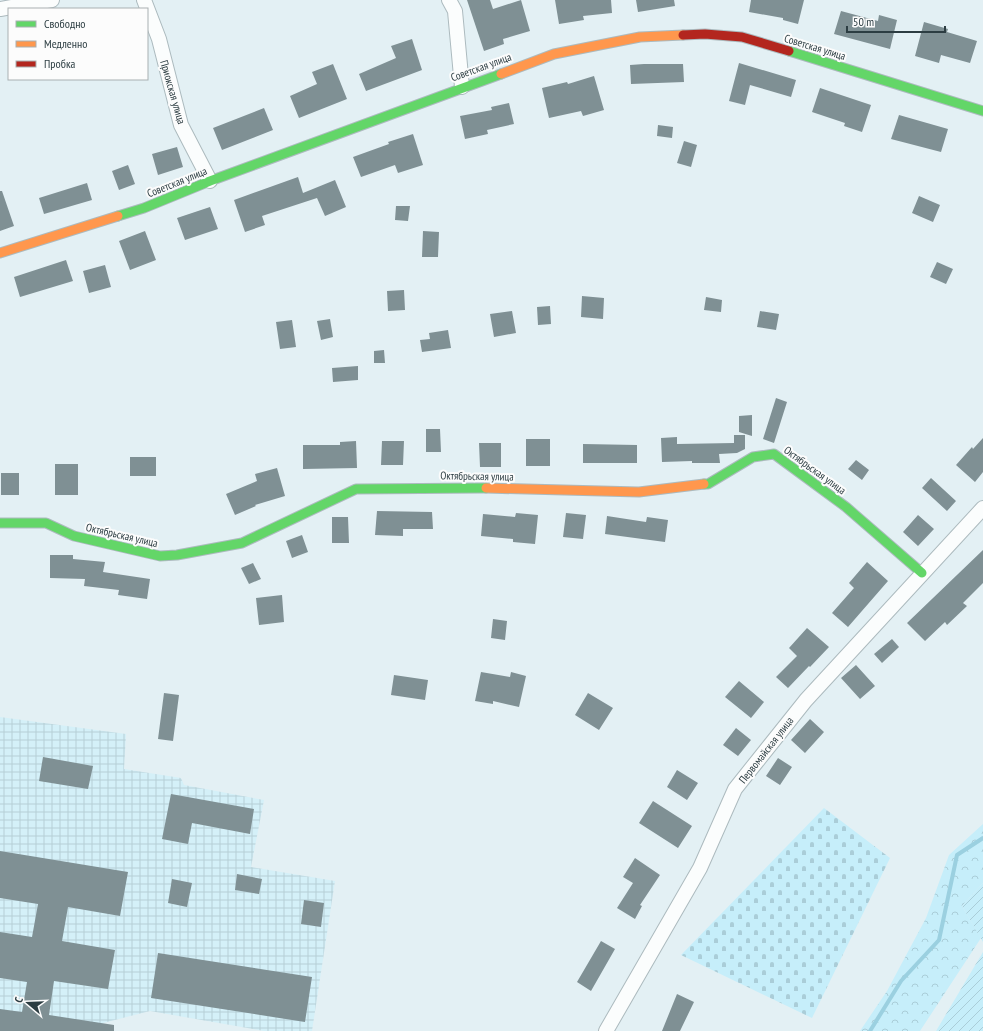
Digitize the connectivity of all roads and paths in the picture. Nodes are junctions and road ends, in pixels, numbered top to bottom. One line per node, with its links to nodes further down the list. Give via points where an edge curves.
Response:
1 (52, 0): 3 (street)
2 (449, 0): 5 (street, via 455,11)
3 (0, 9)
4 (148, 10): 7 (street, Приокская улица, via 159,39 182,125)
5 (462, 86): 6 (street, Советская улица, via 554,54 640,37 712,34 742,37); 7 (street, Советская улица)
6 (983, 111)
7 (210, 181): 8 (street, Советская улица, via 144,208)
8 (0, 253)
9 (983, 508): 11 (street, Первомайская улица)
10 (0, 523): 11 (street, Октябрьская улица, via 46,523 74,536 160,556 177,555 242,543 356,489 465,487 639,492 708,484 753,457 774,454 846,507)
11 (922, 573): 12 (street, Первомайская улица, via 806,700 735,789 700,868)
12 (606, 1031)

